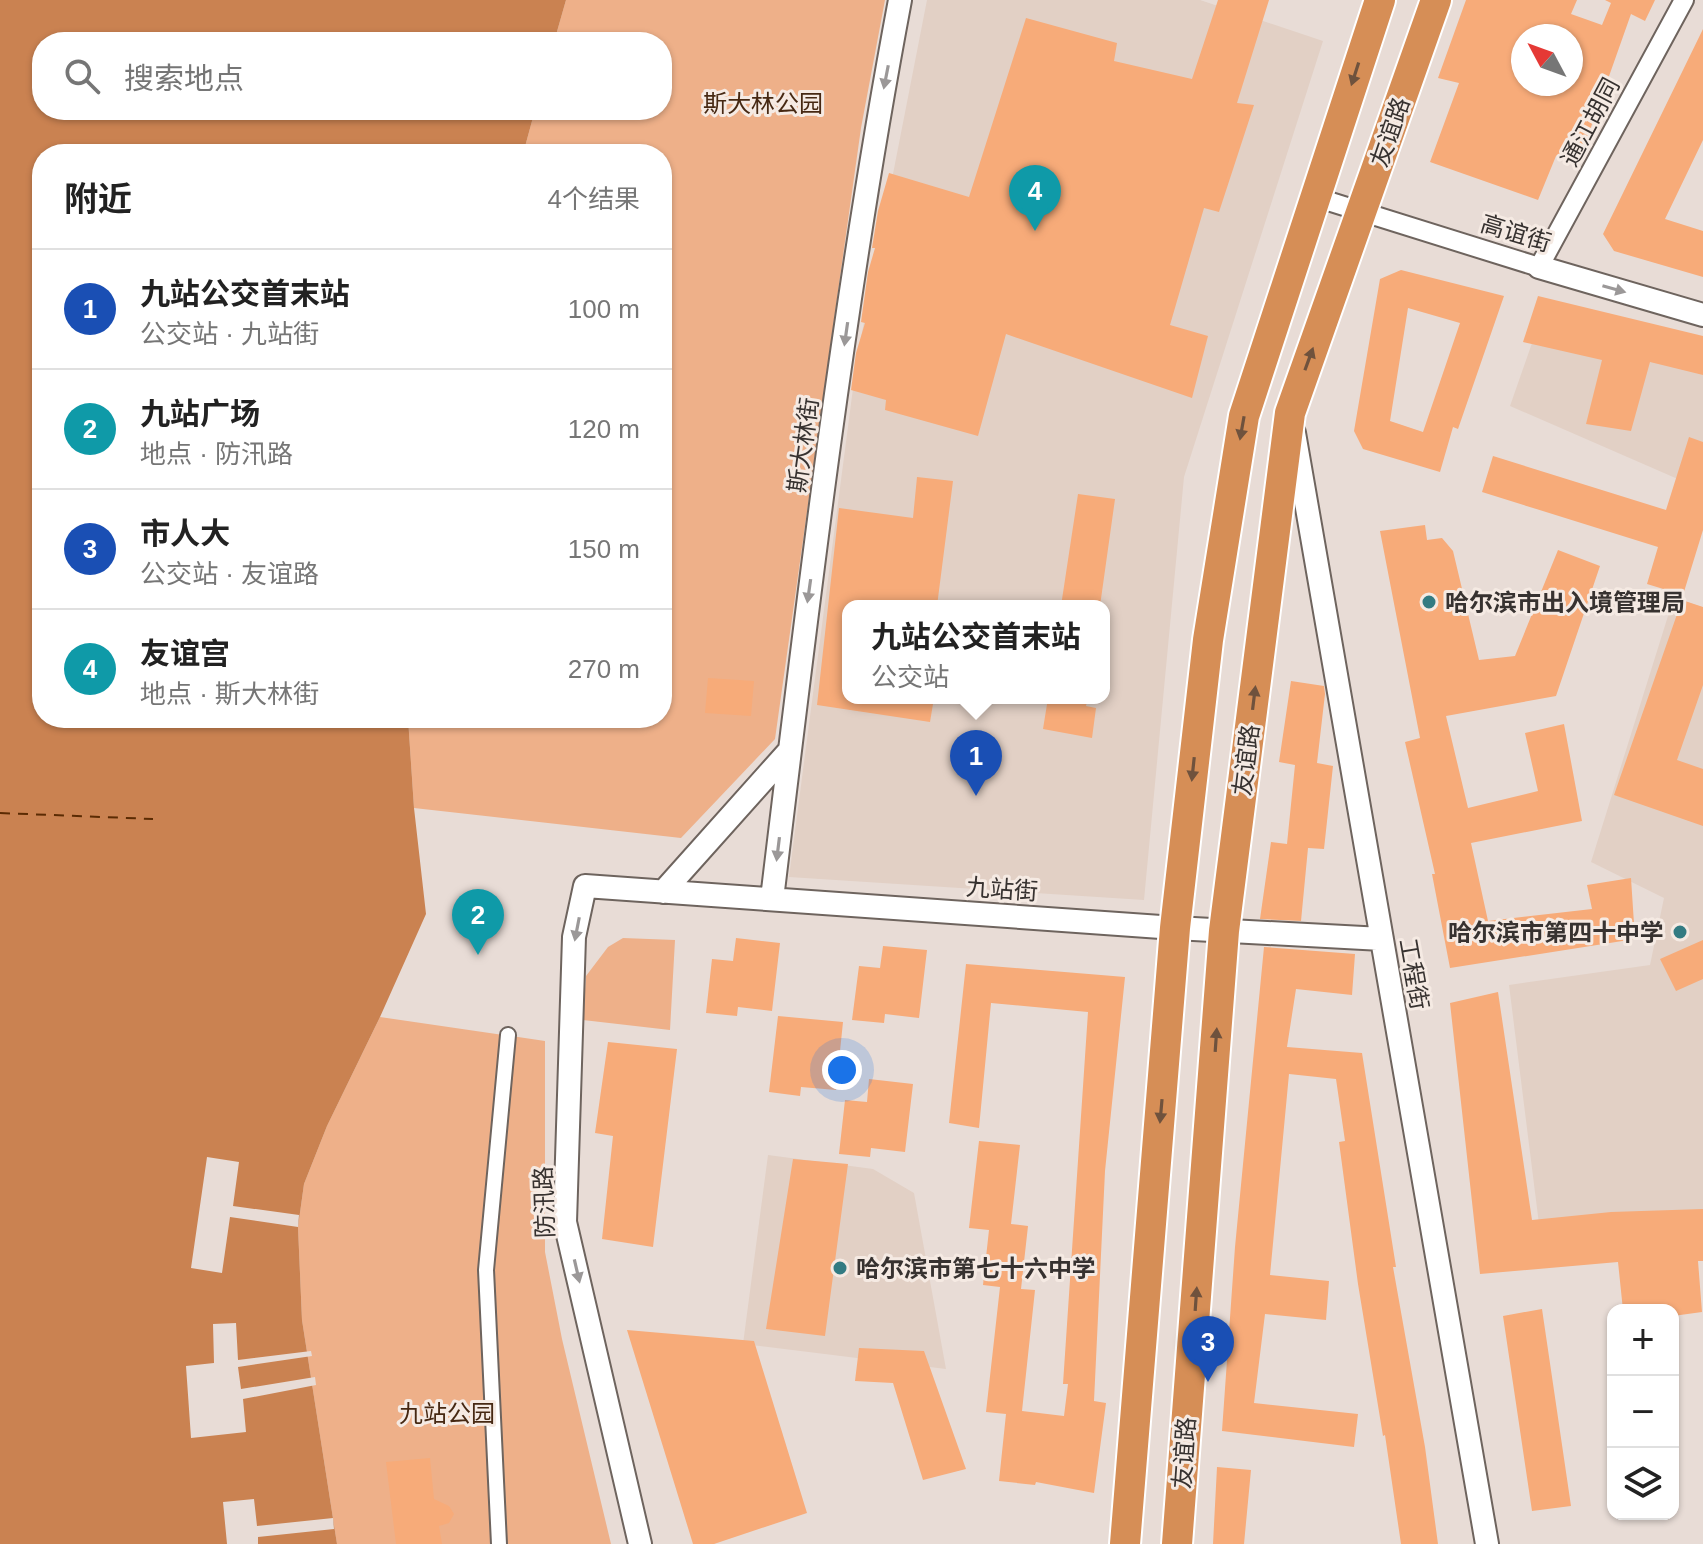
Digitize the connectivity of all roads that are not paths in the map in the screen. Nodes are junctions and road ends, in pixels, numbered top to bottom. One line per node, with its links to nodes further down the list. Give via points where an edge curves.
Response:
1 (900, 0): 10 (street, 斯大林街, one-way to 10, via 872,152)
2 (1380, 0): 5 (highway, one-way to 5)
3 (1436, 0): 6 (highway, 友谊路)
4 (1684, 0): 7 (street, 通江胡同)
5 (1315, 197): 6 (street, 高谊街); 14 (highway, one-way to 14, via 1244,416 1208,640)
6 (1362, 213): 7 (street, 高谊街); 9 (highway, 友谊路, one-way to 6)
7 (1539, 267): 8 (street, 高谊街, one-way to 8)
8 (1703, 315)
9 (1290, 413): 15 (highway, 友谊路, one-way to 9); 16 (street, 工程街)
10 (790, 750): 12 (street); 13 (street, 斯大林街, one-way to 13)
11 (619, 889): 12 (street, 九站街); 19 (street, 防汛路, one-way to 19, via 585,886 574,937 565,1222)
12 (663, 892): 13 (street, 九站街)
13 (772, 899): 14 (street, 九站街)
14 (1175, 928): 15 (street, 九站街); 20 (highway, one-way to 20)
15 (1224, 931): 16 (street, 九站街); 21 (highway, 友谊路, one-way to 15)
16 (1382, 939): 22 (street, 工程街)
17 (508, 1035): 18 (street, via 486,1270)
18 (499, 1544)
19 (640, 1544)
20 (1125, 1544)
21 (1177, 1544)
22 (1487, 1544)

